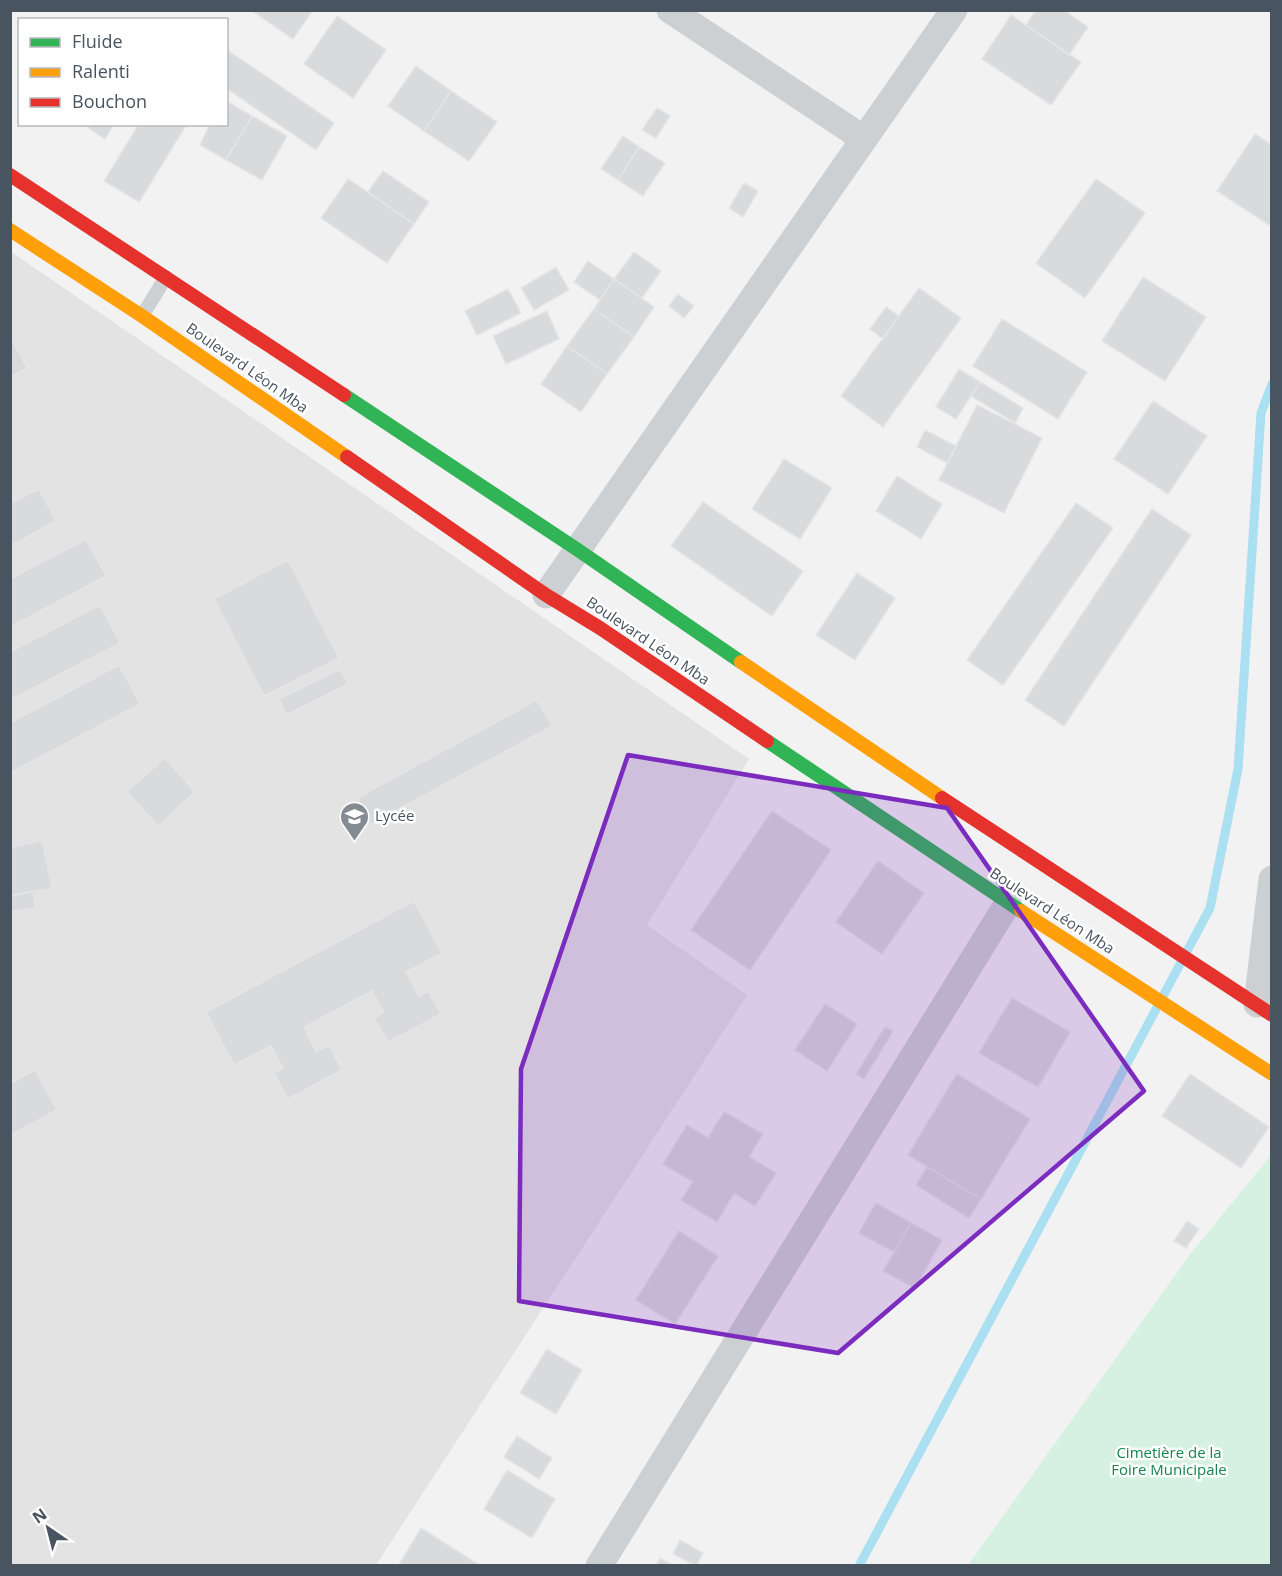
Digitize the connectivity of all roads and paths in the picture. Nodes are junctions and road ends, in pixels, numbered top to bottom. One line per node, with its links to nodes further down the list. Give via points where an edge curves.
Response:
1 (670, 10): 3 (street)
2 (954, 10): 3 (street)
3 (864, 139): 8 (street)
4 (10, 175): 6 (street, Boulevard Léon Mba)
5 (10, 230): 7 (street, Boulevard Léon Mba)
6 (166, 277): 7 (lane); 8 (street, Boulevard Léon Mba)
7 (142, 316): 9 (street, Boulevard Léon Mba)
8 (578, 550): 9 (street); 12 (street, Boulevard Léon Mba)
9 (546, 595): 11 (street, Boulevard Léon Mba)
10 (1272, 879): 12 (street)
11 (1008, 903): 13 (street, Boulevard Léon Mba); 14 (street)
12 (1264, 1010)
13 (1272, 1074)
14 (599, 1566)

